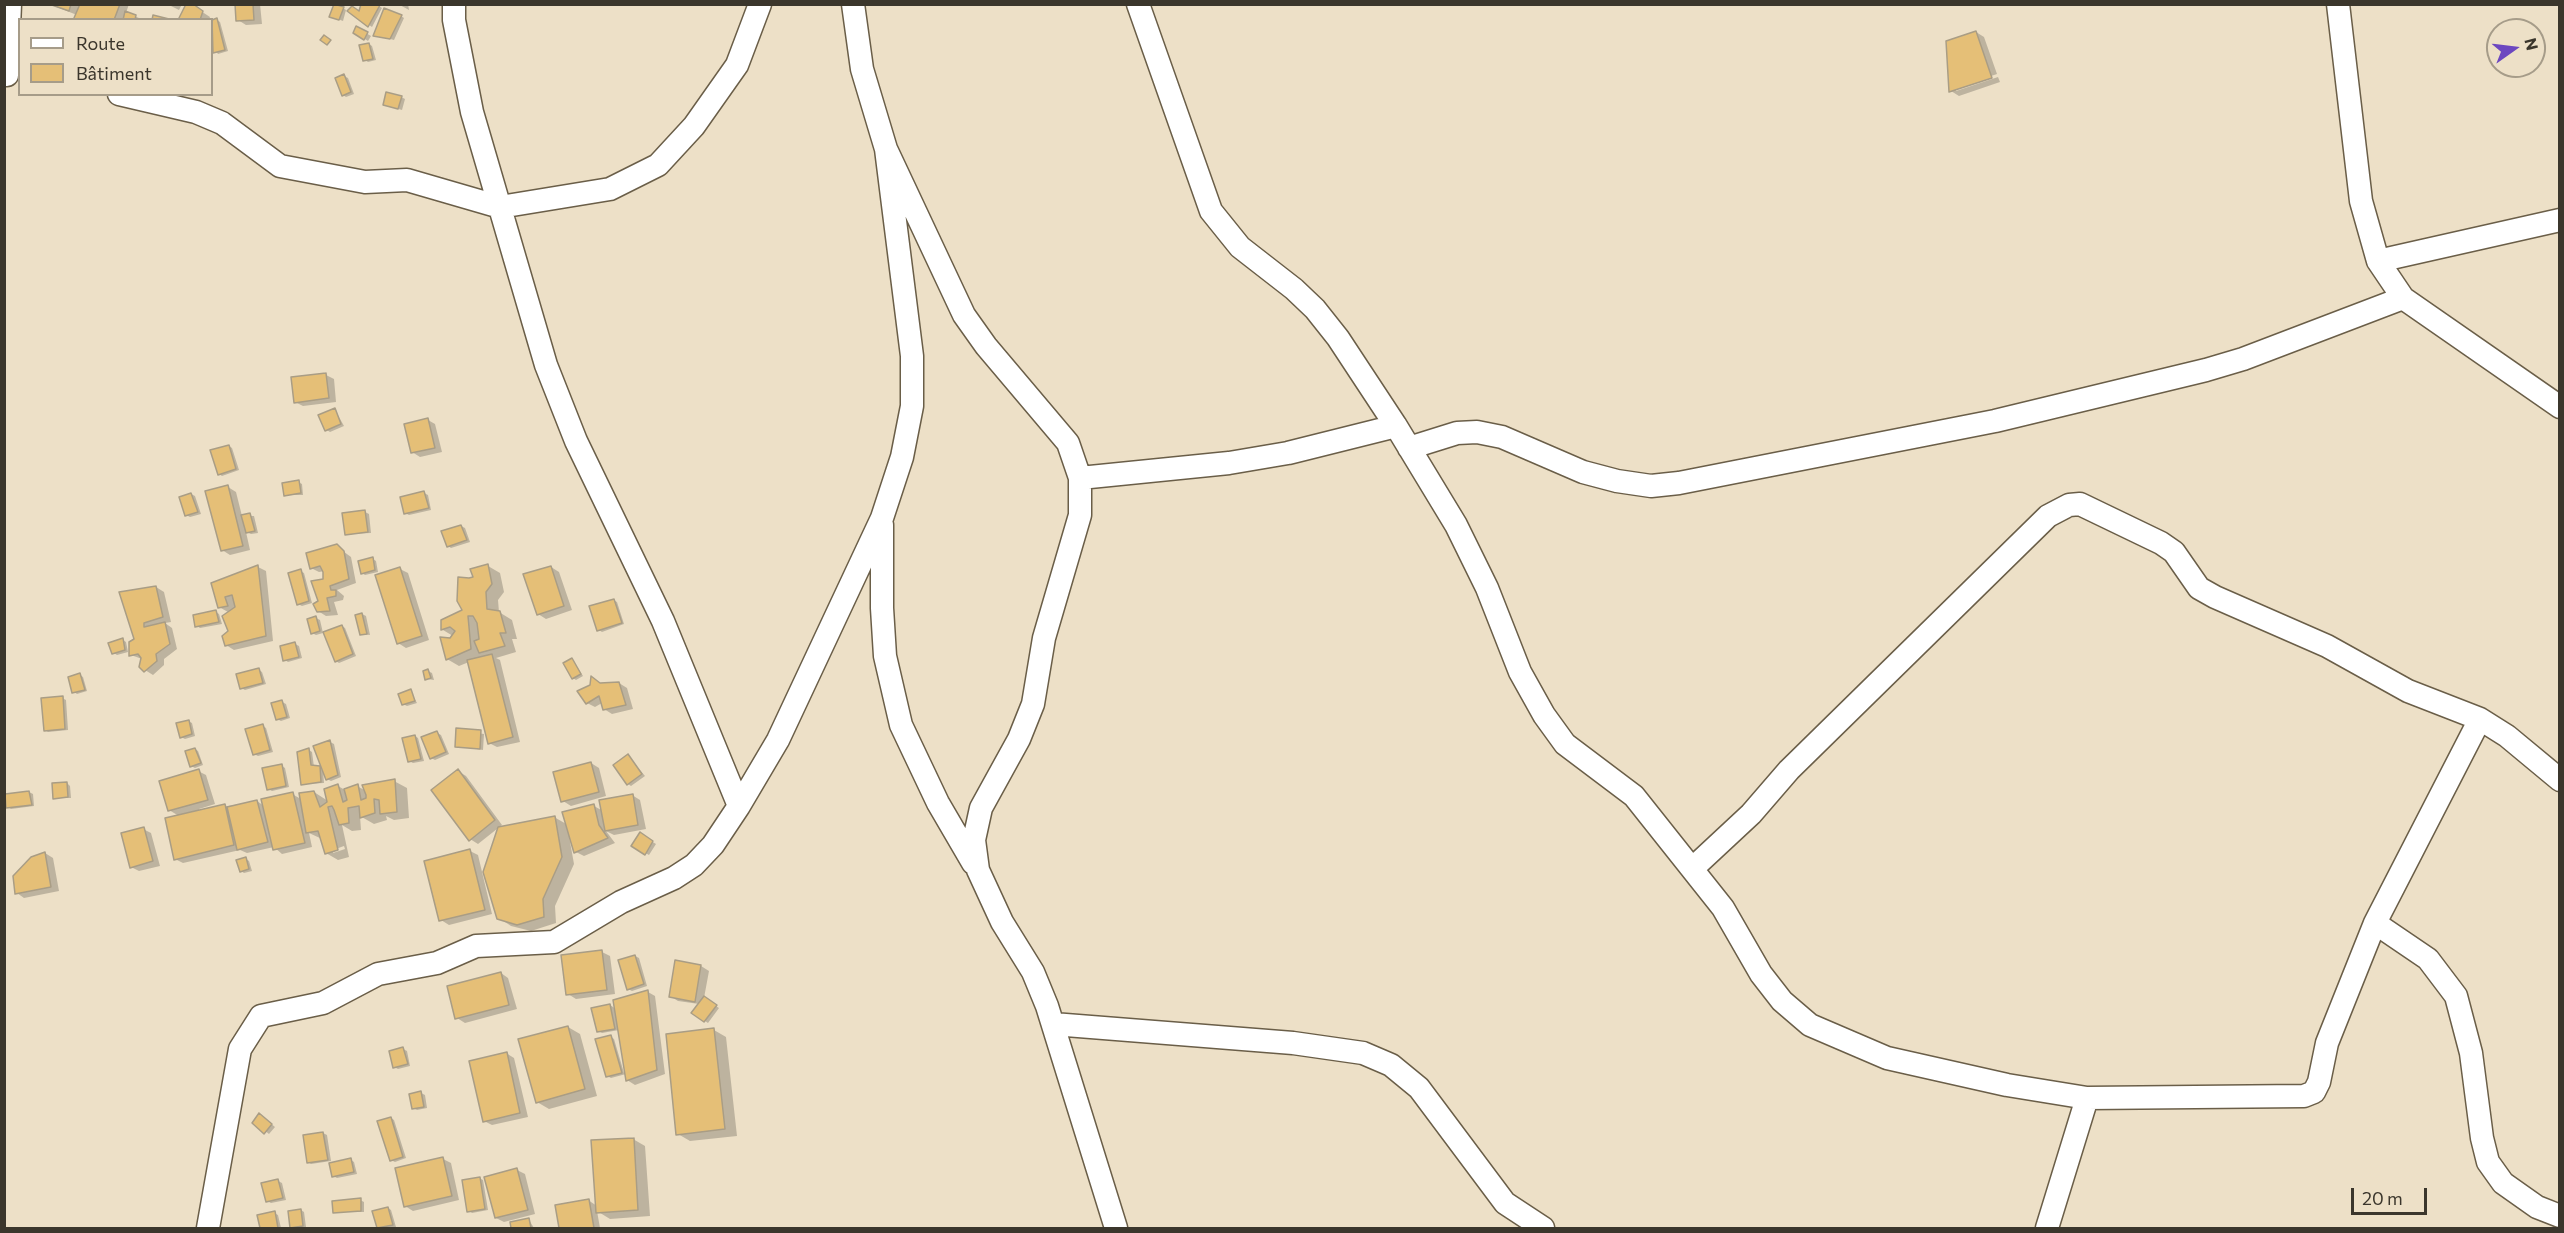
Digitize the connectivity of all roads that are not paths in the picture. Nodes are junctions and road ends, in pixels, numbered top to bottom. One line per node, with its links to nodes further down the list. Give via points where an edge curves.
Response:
1 (9, 4): 7 (street)
2 (454, 4): 10 (street, via 472,112)
3 (760, 4): 10 (street, via 737,66 694,126 658,165 610,189)
4 (853, 4): 9 (street, via 861,69)
5 (1138, 4): 15 (street, via 1211,211 1240,248 1294,288 1315,309)
6 (2338, 4): 12 (street, via 2361,201)
7 (10, 76)
8 (128, 96): 10 (street, via 196,112 222,123 280,166 364,182 407,180)
9 (886, 149): 17 (street, via 964,315 1068,443); 18 (street, via 912,356 912,406 902,457)
10 (500, 207): 21 (street, via 546,365 567,419 663,621)
11 (2559, 220): 12 (street)
12 (2378, 261): 13 (street)
13 (2403, 298): 14 (street); 16 (street, via 2206,370 1995,421 1679,483 1651,486 1617,481 1583,472 1502,437 1476,432 1456,433)
14 (2559, 407)
15 (1396, 426): 16 (street); 17 (street, via 1269,457)
16 (1409, 447): 22 (street, via 1456,525 1544,715 1565,744 1634,796)
17 (1080, 478): 23 (street, via 1080,515 1044,638 1033,704 1019,739 981,808 974,840)
18 (882, 518): 21 (street, via 778,740); 23 (street, via 885,656 901,725 938,803)
19 (2481, 719): 20 (street); 22 (street, via 2408,691 2327,646 2199,588 2174,552 2161,543 2080,504 2068,505 2048,516 1789,770 1751,814); 24 (street)
20 (2559, 780)
21 (740, 806): 28 (street, via 694,865 554,942 476,946 437,963 378,974 323,1003 261,1017 240,1049)
22 (1692, 868): 26 (street, via 1723,908 1761,974 1782,1001 1810,1025 1887,1058)
23 (978, 870): 25 (street, via 1002,922 1033,972)
24 (2375, 923): 26 (street, via 2327,1043 2314,1092 2304,1096); 27 (street, via 2428,958 2456,996 2471,1053 2482,1138 2488,1161 2502,1184)
25 (1053, 1024): 29 (street); 30 (street, via 1293,1043 1372,1057 1391,1065 1419,1088 1505,1203)
26 (2087, 1098): 31 (street)
27 (2559, 1216)
28 (208, 1228)
29 (1116, 1228)
30 (1543, 1228)
31 (2047, 1228)

